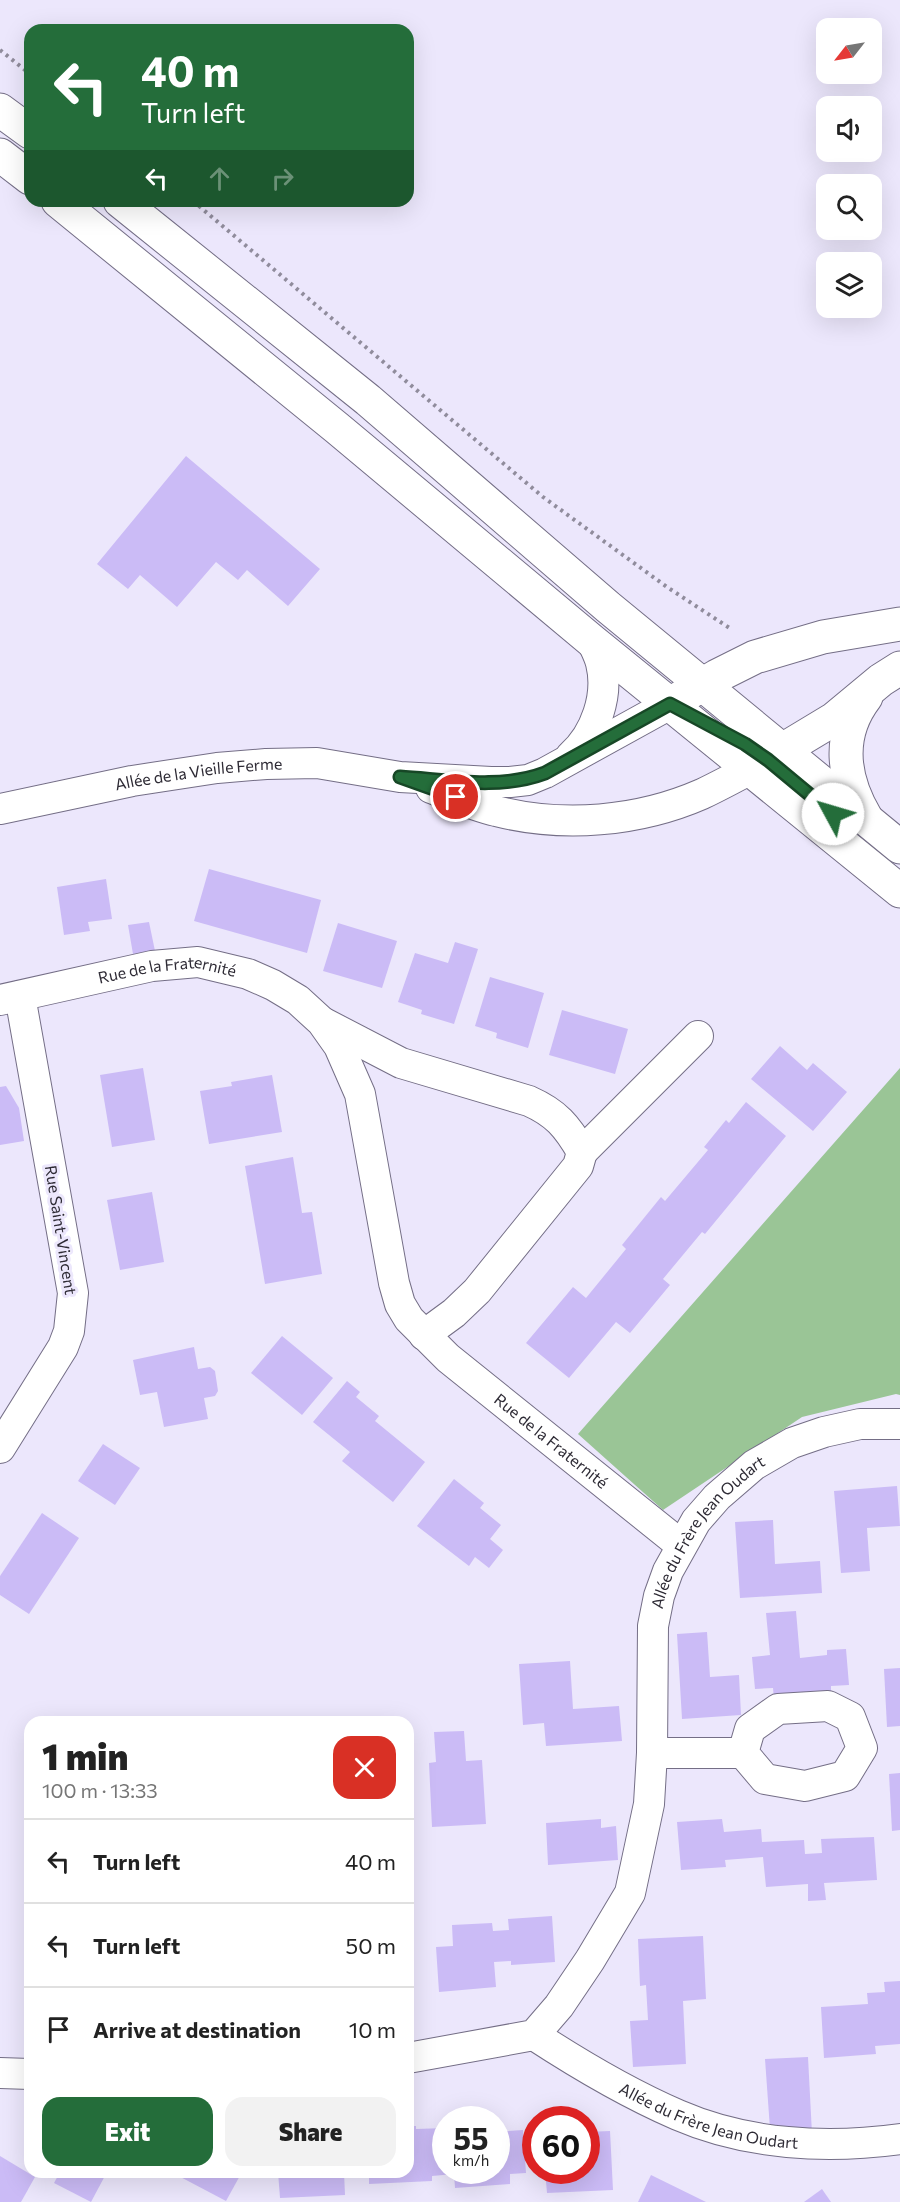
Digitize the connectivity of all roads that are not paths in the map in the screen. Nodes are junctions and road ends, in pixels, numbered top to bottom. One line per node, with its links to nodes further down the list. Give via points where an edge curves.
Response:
1 (0, 110): 2 (main road)
2 (24, 128)
3 (0, 155): 4 (main road)
4 (24, 173)
5 (65, 207): 7 (main road)
6 (127, 207): 11 (main road, via 368,400 608,607)
7 (246, 354): 9 (main road); 11 (main road, via 357,426)
8 (900, 624): 11 (main road, via 823,637 755,657)
9 (592, 640): 11 (main road); 13 (street, Allée de la Vieille Ferme, via 603,681 598,715 590,734)
10 (891, 674): 12 (main road, via 834,718); 16 (main road, via 864,699 848,735 849,786)
11 (687, 694): 12 (main road); 13 (street, Allée de la Vieille Ferme)
12 (768, 760): 14 (street, Allée de la Vieille Ferme, via 701,794 665,807 589,820 525,817 494,811); 16 (main road); 18 (main road); 19 (main road)
13 (562, 764): 14 (street, Allée de la Vieille Ferme, via 528,780 510,783)
14 (400, 777): 15 (street, Allée de la Vieille Ferme, via 317,763 217,768 132,781)
15 (0, 809)
16 (866, 818): 17 (main road)
17 (900, 847)
18 (900, 869)
19 (900, 891)
20 (10, 998): 21 (street, Rue de la Fraternité, via 152,966 198,962 248,974 273,985 298,1000); 26 (street, Rue Saint-Vincent, via 73,1293 63,1347)
21 (322, 1022): 23 (street, Rue de la Fraternité, via 401,1063 547,1109 560,1120); 24 (street, Rue de la Fraternité, via 339,1046 360,1094 394,1283 400,1304)
22 (698, 1036): 23 (street)
23 (582, 1152): 24 (street, via 578,1166 477,1291)
24 (424, 1335): 27 (street, Rue de la Fraternité)
25 (900, 1424): 27 (street, Allée du Frère Jean Oudart, via 860,1424 792,1443 754,1465 717,1497)
26 (0, 1448)
27 (681, 1545): 28 (street, Allée du Frère Jean Oudart, via 659,1596 653,1626)
28 (652, 1753): 29 (street); 30 (street, Allée du Frère Jean Oudart, via 649,1804 630,1893 559,2006)
29 (743, 1753)
30 (534, 2035): 31 (street); 34 (street, Allée du Frère Jean Oudart, via 594,2073 680,2116 720,2129 751,2137 825,2145)
31 (414, 2057)
32 (0, 2073): 33 (street)
33 (24, 2074)
34 (900, 2139)

